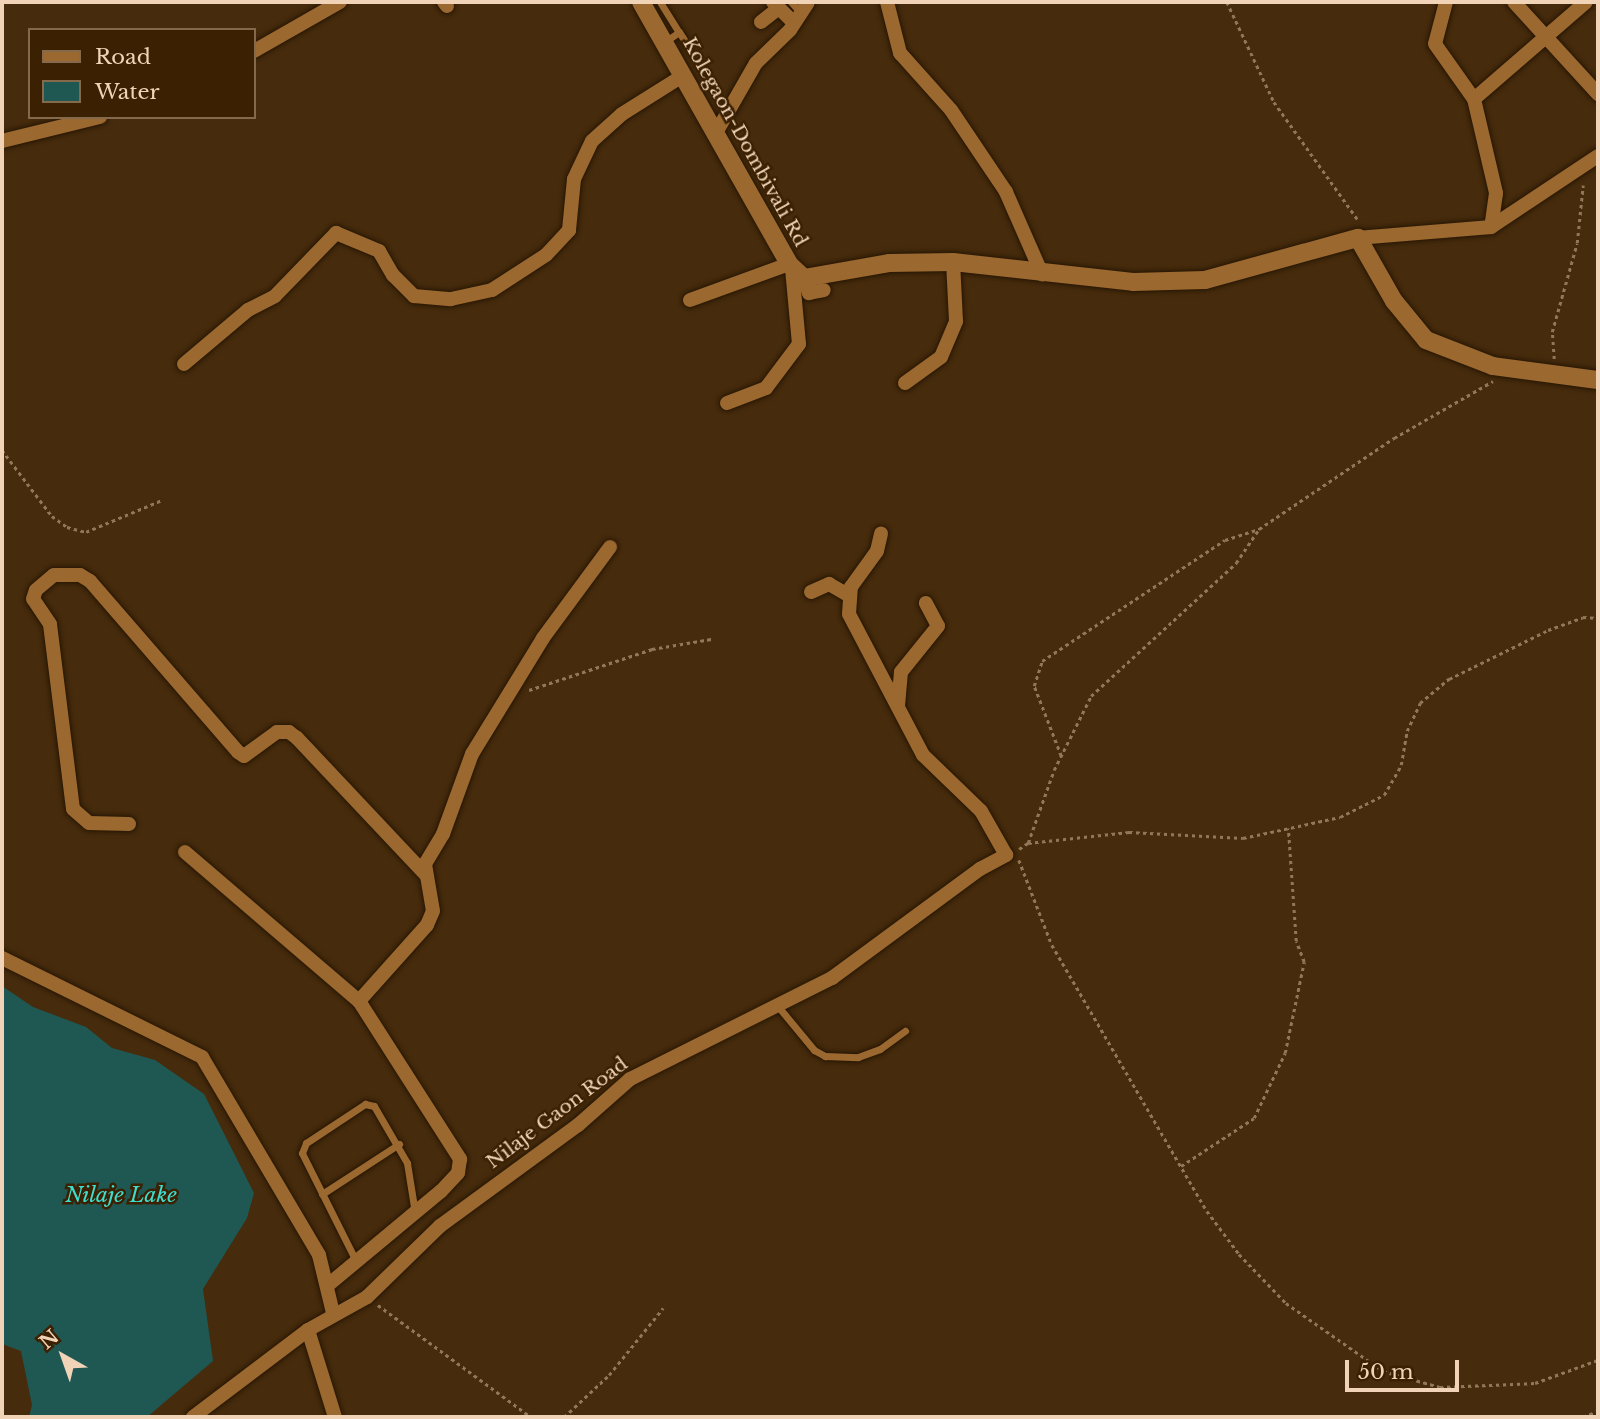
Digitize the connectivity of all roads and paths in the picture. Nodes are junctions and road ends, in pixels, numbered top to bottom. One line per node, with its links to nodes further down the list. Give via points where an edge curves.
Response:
1 (340, 2): 14 (street)
2 (641, 2): 11 (street, Kolegaon-Dombivali Rd)
3 (660, 2): 11 (lane)
4 (887, 2): 26 (street, via 900,52 951,110 1006,192)
5 (1227, 2): 23 (path, via 1274,102)
6 (1446, 2): 17 (street, via 1435,44)
7 (1514, 2): 12 (street)
8 (1586, 2): 12 (street)
9 (791, 8): 10 (street); 19 (street)
10 (761, 22)
11 (672, 36): 13 (lane); 15 (street, Kolegaon-Dombivali Rd)
12 (1547, 37): 16 (street); 17 (street)
13 (688, 46)
14 (256, 50)
15 (684, 75): 19 (street, Kolegaon-Dombivali Rd); 29 (street, via 622,114 592,141 573,179 569,230 546,255 492,290 451,299 414,296 393,275 379,251 335,233 275,296 240,316)
16 (1598, 93)
17 (1474, 99): 22 (street, via 1496,193)
18 (92, 119): 20 (street)
19 (717, 131): 25 (street, Kolegaon-Dombivali Rd)
20 (2, 141)
21 (1596, 158): 22 (street); 31 (path, via 1578,196 1577,243 1552,332 1552,356)
22 (1491, 227): 23 (street)
23 (1364, 238): 26 (street, via 1205,280 1133,282); 30 (street, via 1394,301 1426,340)
24 (953, 262): 25 (street); 26 (street); 33 (street, via 956,321 942,357)
25 (795, 270): 27 (street, via 809,292); 28 (street); 34 (street, via 799,344 766,388)
26 (1042, 274)
27 (824, 290)
28 (690, 300)
29 (184, 364)
30 (1511, 369): 31 (street); 37 (path, via 1469,398 1394,438)
31 (1566, 376): 32 (street)
32 (1598, 380)
33 (905, 383)
34 (727, 403)
35 (2, 450): 36 (path, via 52,516 67,527 86,532)
36 (162, 500)
37 (1259, 528): 47 (path, via 1236,563 1091,696); 47 (path, via 1225,540 1042,661 1034,686)
38 (881, 533): 41 (street, via 877,551 851,587)
39 (610, 547): 45 (street)
40 (811, 592): 41 (street, via 829,584)
41 (850, 596): 46 (street, via 849,614)
42 (926, 603): 46 (street, via 939,626 901,672)
43 (1598, 618): 49 (path, via 1584,617 1548,629 1449,679 1420,704 1407,731 1401,765 1384,795 1340,817)
44 (711, 639): 45 (path, via 652,649)
45 (506, 697): 52 (street, via 472,754)
46 (898, 708): 51 (street, via 922,755 981,811)
47 (1061, 756): 49 (path, via 1028,843 1129,832 1243,838)
48 (129, 824): 52 (street, via 89,823 73,809 50,624 33,599 36,590 54,575 80,575 90,581 238,752 244,756 277,732 297,738)
49 (1288, 828): 58 (path, via 1296,941 1304,962 1285,1053 1254,1118)
50 (185, 852): 54 (street)
51 (1011, 853): 55 (street, Nilaje Gaon Road, via 980,869 832,978); 58 (path, via 1052,945)
52 (425, 874): 54 (street, via 433,911 427,925)
53 (2, 958): 64 (street, via 202,1057 319,1255)
54 (359, 1001): 60 (street, via 455,1145 458,1173)
55 (776, 1004): 56 (lane, via 814,1050 825,1056 858,1057 880,1049); 62 (street, Nilaje Gaon Road, via 630,1079 578,1125)
56 (905, 1031)
57 (399, 1144): 59 (lane); 59 (lane, via 373,1106 365,1104 306,1143 302,1153); 61 (lane, via 407,1163)
58 (1181, 1166): 69 (path, via 1239,1254 1286,1303 1383,1371 1440,1387 1535,1383)
59 (322, 1194): 63 (lane)
60 (431, 1200): 61 (street); 62 (street)
61 (415, 1213): 63 (street)
62 (445, 1223): 65 (street, Nilaje Gaon Road)
63 (357, 1263): 64 (street)
64 (327, 1286): 67 (street)
65 (367, 1297): 67 (street, Nilaje Gaon Road); 73 (path)
66 (663, 1308): 74 (path, via 609,1375)
67 (333, 1313): 68 (street, Nilaje Gaon Road)
68 (308, 1330): 71 (street, Nilaje Gaon Road); 72 (street)
69 (1598, 1360)
70 (1598, 1411): 75 (path)
71 (194, 1417)
72 (335, 1417)
73 (531, 1417)
74 (564, 1417)
75 (1583, 1417)

